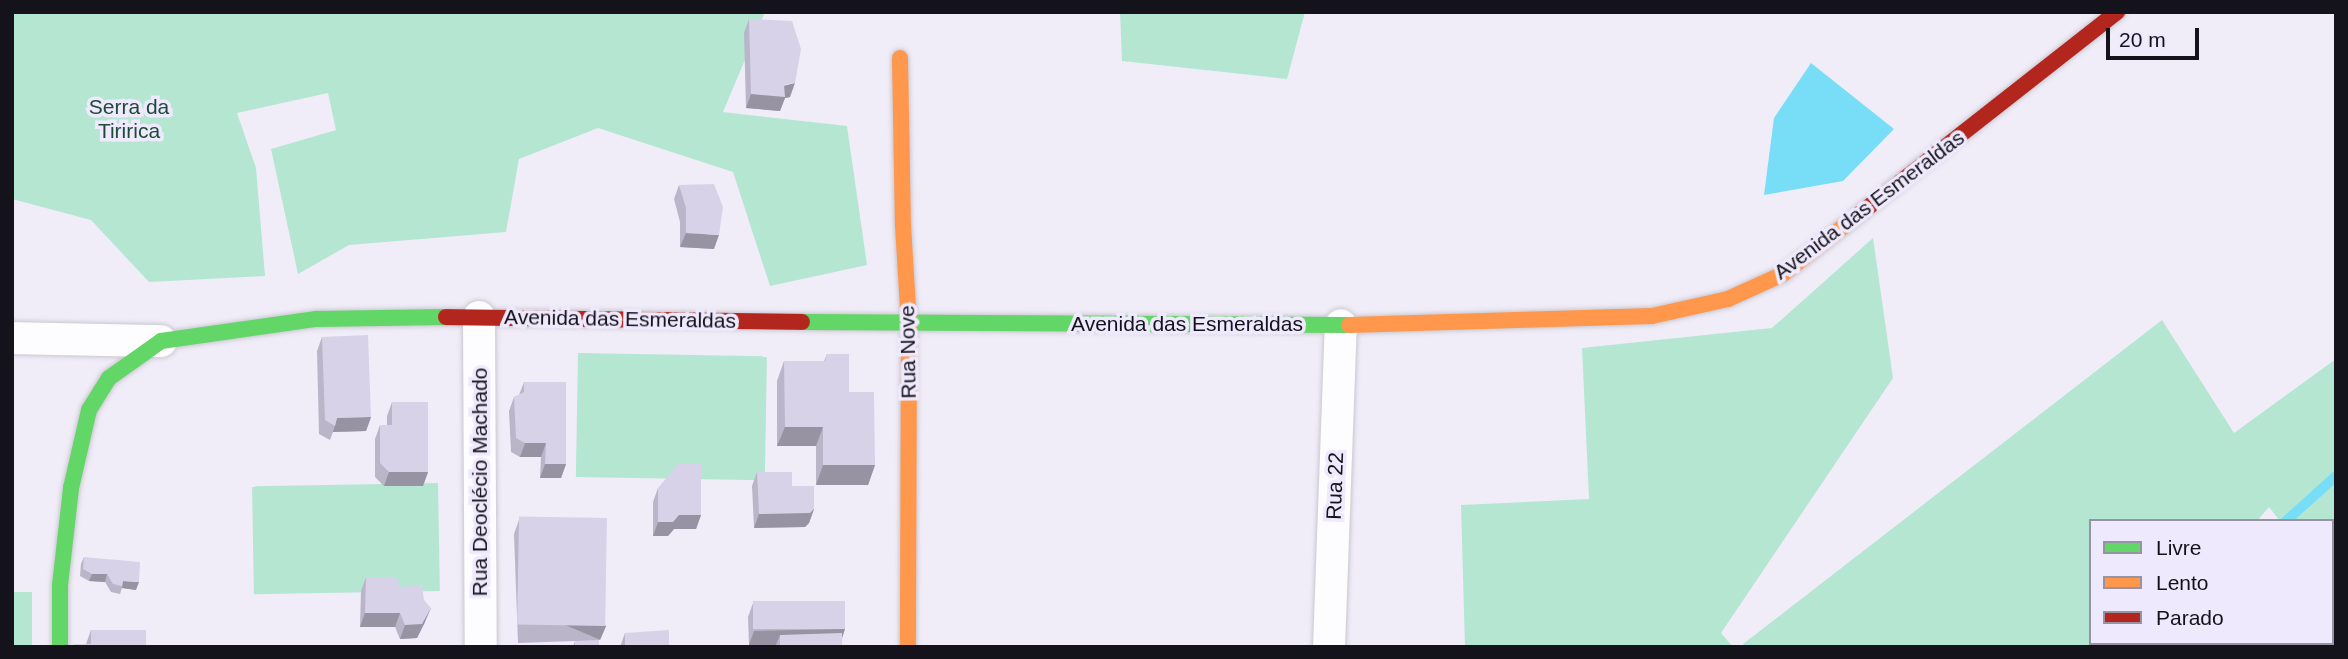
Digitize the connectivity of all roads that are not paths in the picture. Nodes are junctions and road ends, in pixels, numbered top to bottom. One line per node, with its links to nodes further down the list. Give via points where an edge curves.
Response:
1 (2117, 12): 5 (main road, Avenida das Esmeraldas, via 1805,259 1728,299 1652,316)
2 (900, 58): 4 (main road, Rua Nove)
3 (479, 317): 4 (main road, Avenida das Esmeraldas); 7 (main road, Avenida das Esmeraldas, via 316,319); 9 (street, Rua Deoclécio Machado)
4 (909, 324): 5 (main road, Avenida das Esmeraldas); 10 (main road, Rua Nove)
5 (1340, 324): 11 (street, Rua 22)
6 (12, 338): 7 (street)
7 (161, 341): 8 (main road, via 109,378 89,410 71,488 60,585)
8 (60, 647)
9 (481, 647)
10 (908, 647)
11 (1329, 647)

